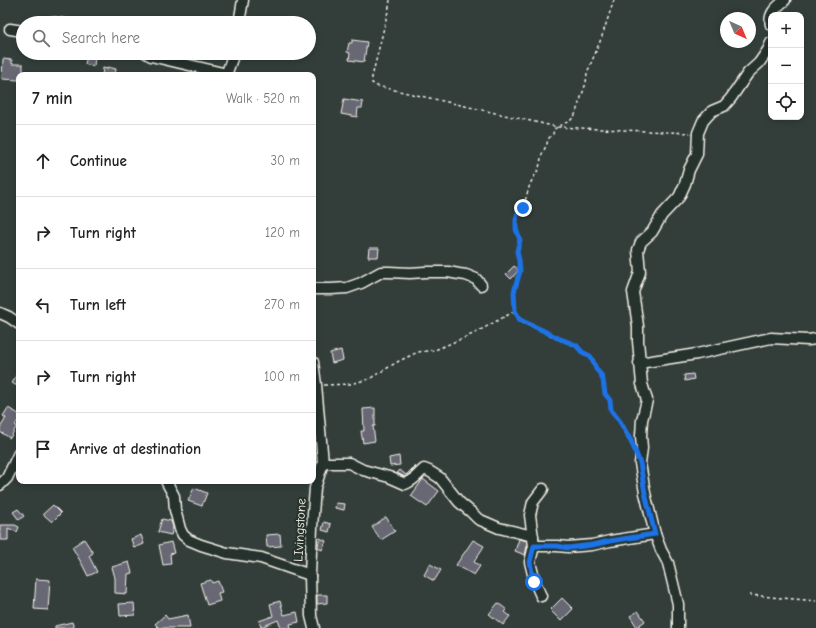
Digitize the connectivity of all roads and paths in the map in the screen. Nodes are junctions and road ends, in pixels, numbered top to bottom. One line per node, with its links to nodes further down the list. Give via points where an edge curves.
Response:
1 (242, 0): 6 (street)
2 (390, 0): 14 (path, via 372,83)
3 (614, 0): 14 (path, via 575,114 571,120)
4 (785, 0): 5 (street)
5 (772, 12)
6 (240, 16)
7 (10, 30): 8 (street)
8 (16, 30)
9 (769, 48): 15 (street, via 724,106 712,111 702,121)
10 (167, 60): 12 (street)
11 (231, 60): 13 (street)
12 (214, 72)
13 (227, 72)
14 (557, 127): 15 (path); 18 (path, via 542,154 523,208 516,215 516,229 520,240 517,251 520,271 514,292)
15 (698, 133): 22 (street, via 696,154 679,197 641,242 638,250 640,272 633,292 638,326)
16 (481, 285): 17 (street, via 476,279 466,275 448,272 381,272 347,288)
17 (316, 289)
18 (515, 311): 23 (path, via 473,334 435,350 418,352 369,379 350,384); 24 (path, via 520,320 576,345 590,356 603,380 611,410)
19 (0, 313): 20 (street)
20 (16, 322)
21 (816, 340): 22 (street, via 771,338 697,354)
22 (639, 362): 30 (street, via 647,400 642,420 640,463)
23 (316, 385): 26 (street, LIvingstone)
24 (635, 449)
25 (16, 459): 28 (street, via 7,478)
26 (323, 463): 31 (street, via 349,463 405,484 424,469 440,478 459,502 478,519); 32 (street, LIvingstone, via 315,488)
27 (168, 484): 32 (street, via 174,496 180,529 189,540 228,553 261,558)
28 (0, 485)
29 (543, 489): 31 (street, via 533,502 530,515)
30 (655, 534): 31 (street, via 568,548); 37 (street, via 668,563 678,604)
31 (533, 541): 34 (street, via 530,562 534,582)
32 (310, 575): 36 (street, LIvingstone, via 311,616)
33 (749, 595): 35 (path)
34 (541, 596)
35 (816, 601)
36 (314, 628)
37 (678, 628)

